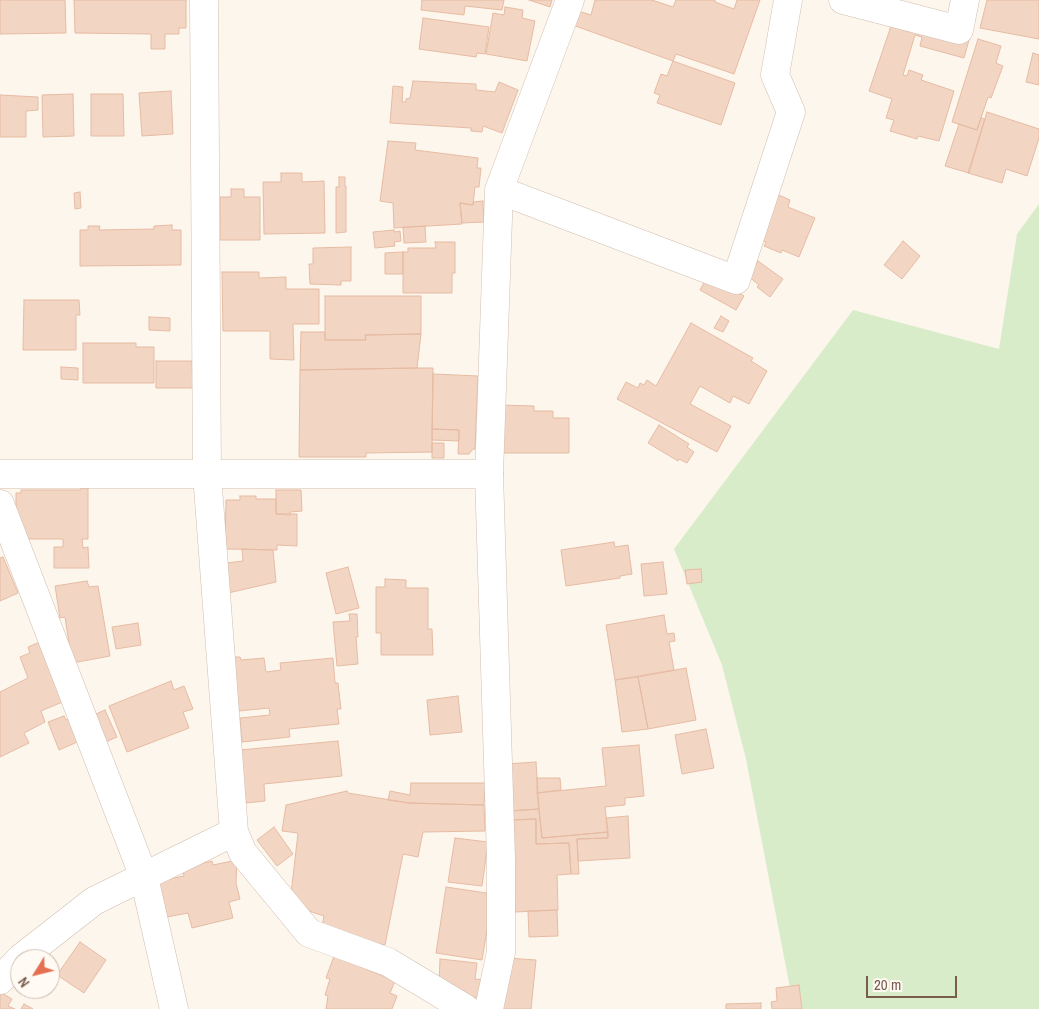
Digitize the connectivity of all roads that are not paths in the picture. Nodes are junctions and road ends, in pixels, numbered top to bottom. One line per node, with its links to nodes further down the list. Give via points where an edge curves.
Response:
1 (204, 0): 8 (street)
2 (570, 0): 6 (street)
3 (788, 0): 6 (street, via 775,74 791,112 736,280)
4 (843, 0): 5 (street, via 959,30)
5 (965, 0)
6 (499, 190): 9 (street)
7 (0, 474): 8 (street)
8 (207, 474): 9 (street); 11 (street)
9 (489, 474): 16 (street, via 501,878 500,952)
10 (0, 504): 12 (street)
11 (234, 832): 12 (street); 15 (street, via 243,853 309,933 388,962)
12 (144, 877): 13 (street, via 94,900 21,958); 14 (street)
13 (0, 980)
14 (174, 1009)
15 (466, 1009)
16 (489, 1009)

